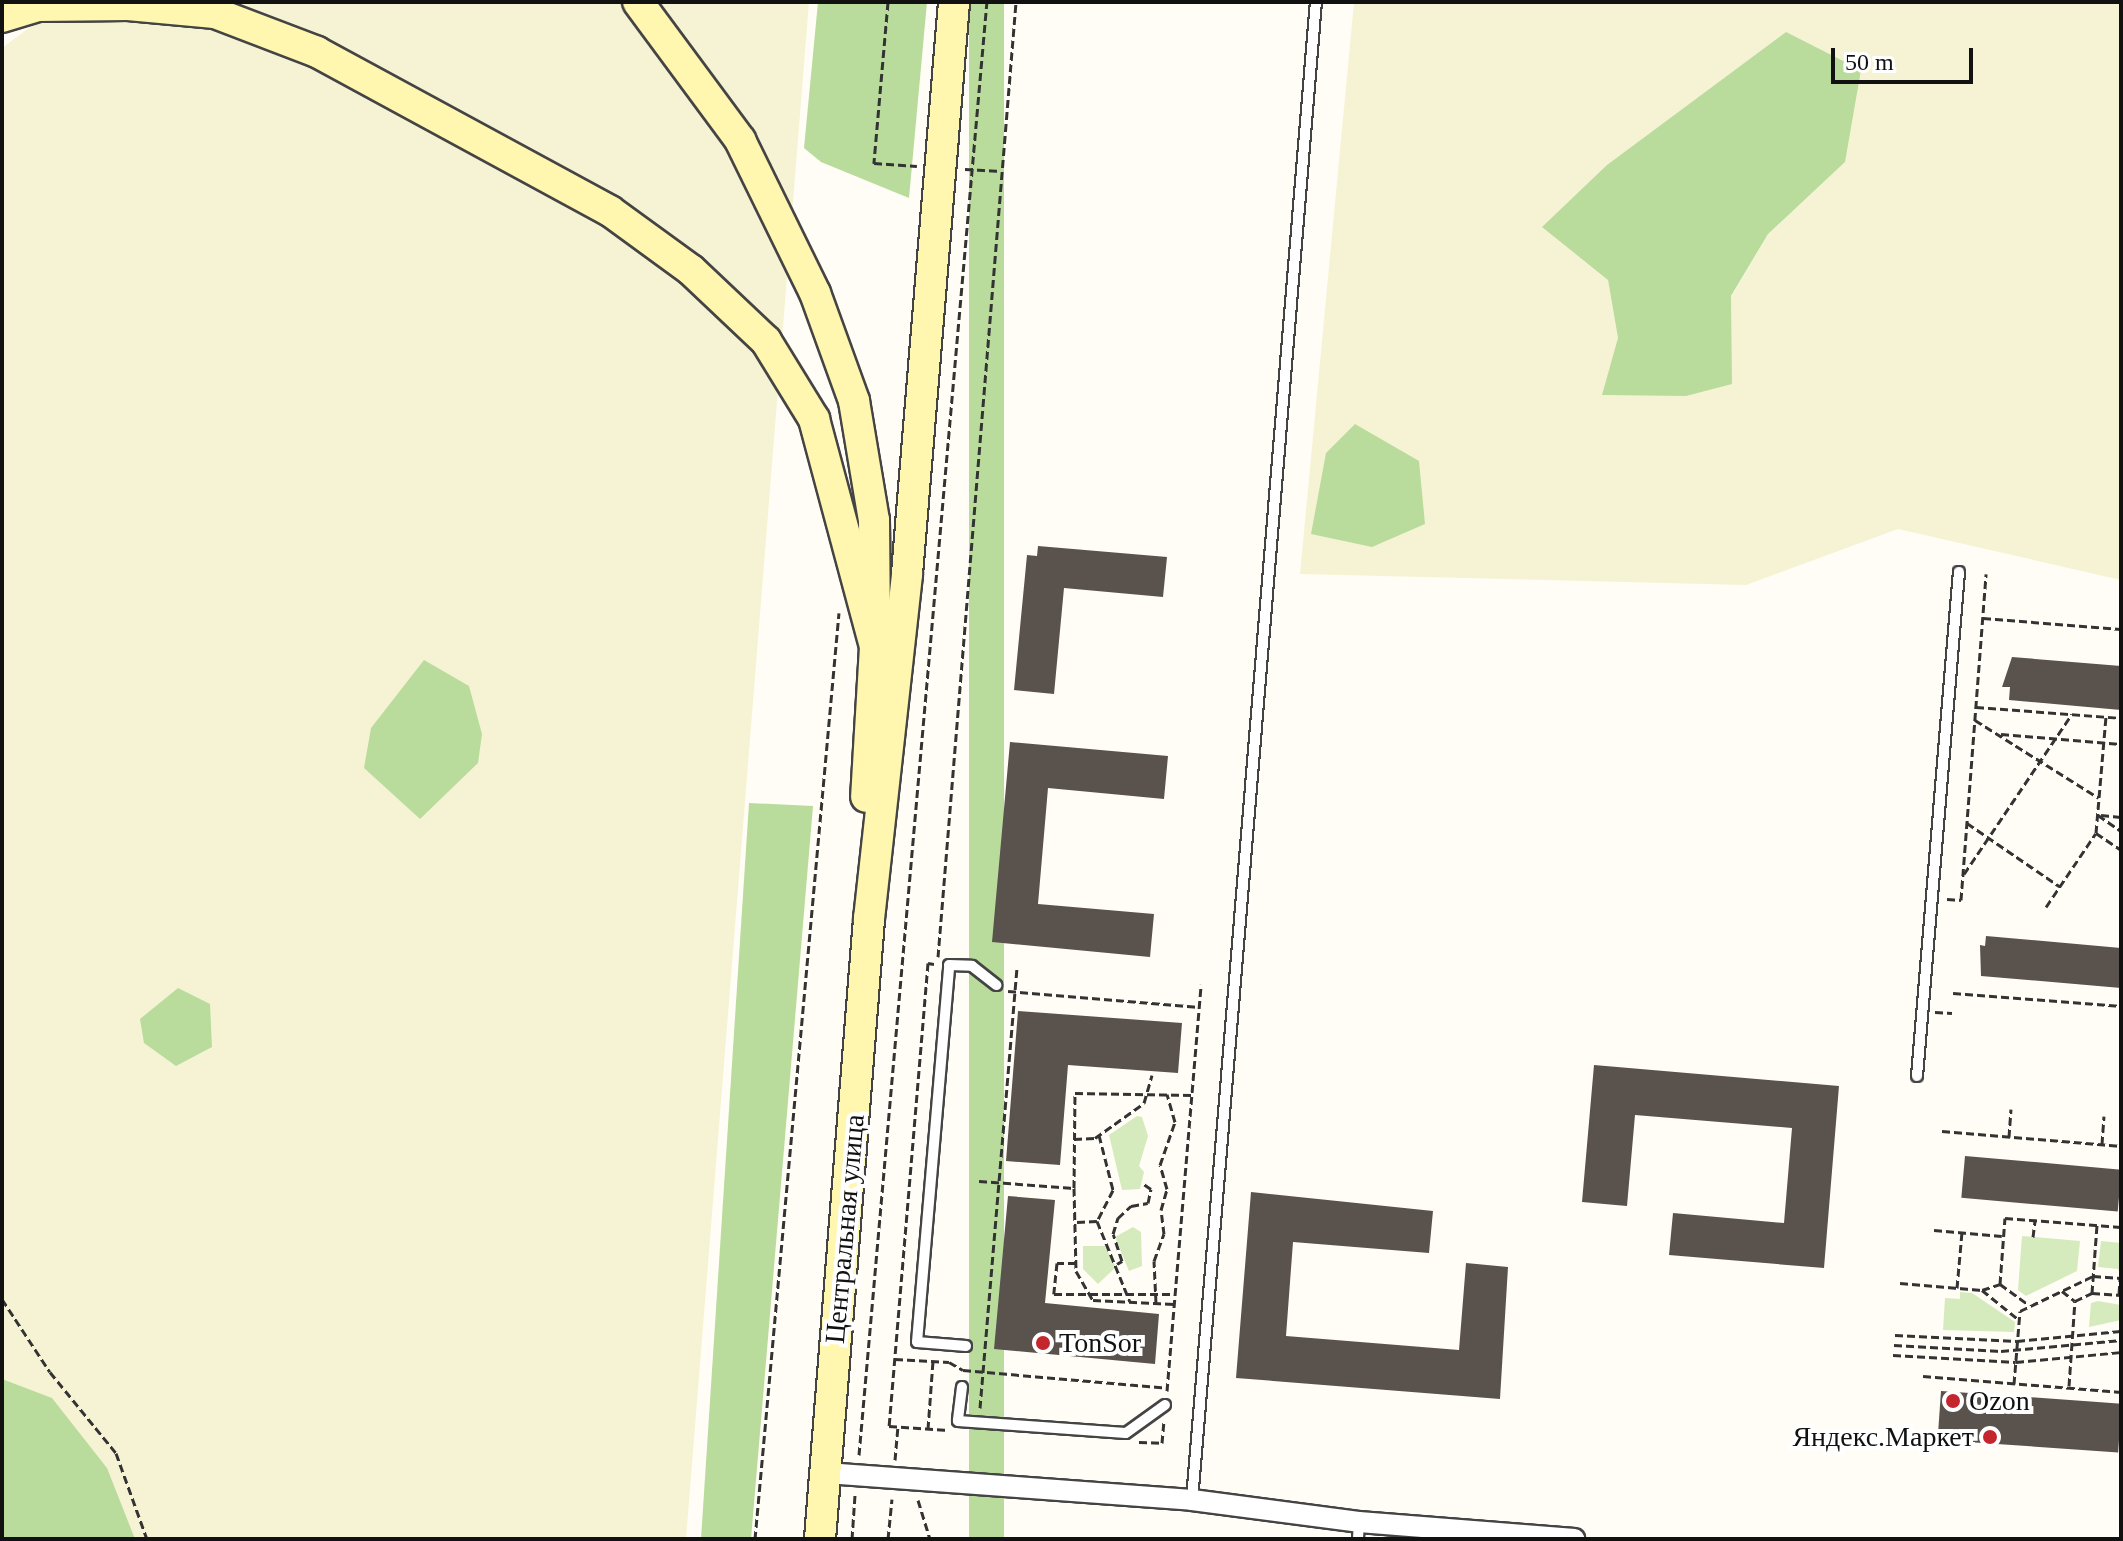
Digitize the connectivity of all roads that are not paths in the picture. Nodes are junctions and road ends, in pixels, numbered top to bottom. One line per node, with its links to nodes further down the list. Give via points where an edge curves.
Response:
1 (638, 2): 6 (main road, via 740,140 815,293 854,401 874,520)
2 (954, 2): 7 (main road, via 907,574)
3 (1316, 2): 14 (lane)
4 (2, 17): 6 (main road, via 37,6 128,5 215,13 317,52 610,211 691,270 766,341 814,419)
5 (1959, 572): 9 (lane)
6 (875, 647): 7 (main road, via 865,770)
7 (869, 919): 13 (main road, Центральная улица)
8 (996, 988): 10 (lane, via 972,966 949,965 917,1342)
9 (1917, 1076)
10 (966, 1346)
11 (962, 1387): 12 (lane, via 958,1421 979,1423 1126,1433)
12 (1165, 1405)
13 (826, 1473): 14 (street); 16 (main road, Центральная улица)
14 (1192, 1500): 15 (street)
15 (1359, 1530): 17 (street)
16 (820, 1539)
17 (1574, 1539)

